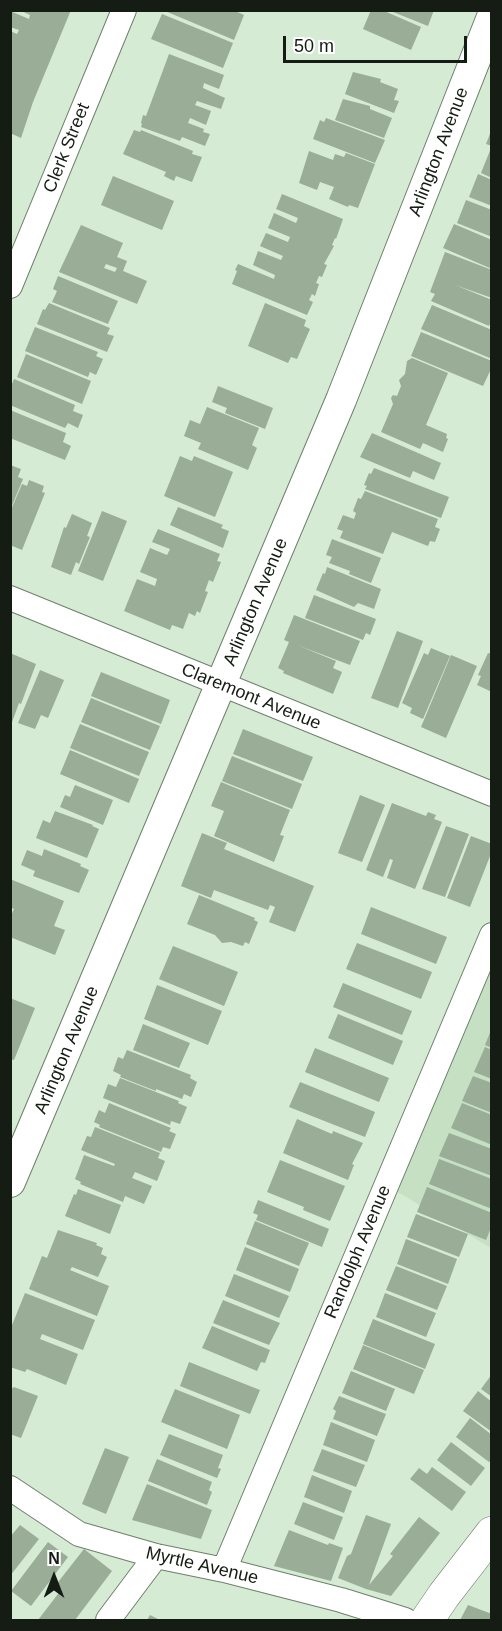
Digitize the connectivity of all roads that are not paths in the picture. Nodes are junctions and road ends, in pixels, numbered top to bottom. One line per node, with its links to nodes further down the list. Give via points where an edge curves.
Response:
1 (124, 10): 3 (street, Clerk Street)
2 (492, 17): 5 (street, Arlington Avenue, via 341,400)
3 (10, 286)
4 (10, 598): 5 (street, Claremont Avenue)
5 (222, 685): 6 (street, Claremont Avenue); 8 (street, Arlington Avenue)
6 (492, 794)
7 (492, 935): 12 (street, Randolph Avenue)
8 (10, 1182)
9 (10, 1488): 11 (street, Myrtle Avenue, via 79,1534)
10 (492, 1533): 15 (main road)
11 (156, 1556): 12 (street, Myrtle Avenue); 13 (street)
12 (224, 1570): 14 (street, Myrtle Avenue)
13 (108, 1620)
14 (405, 1620)
15 (428, 1620)

